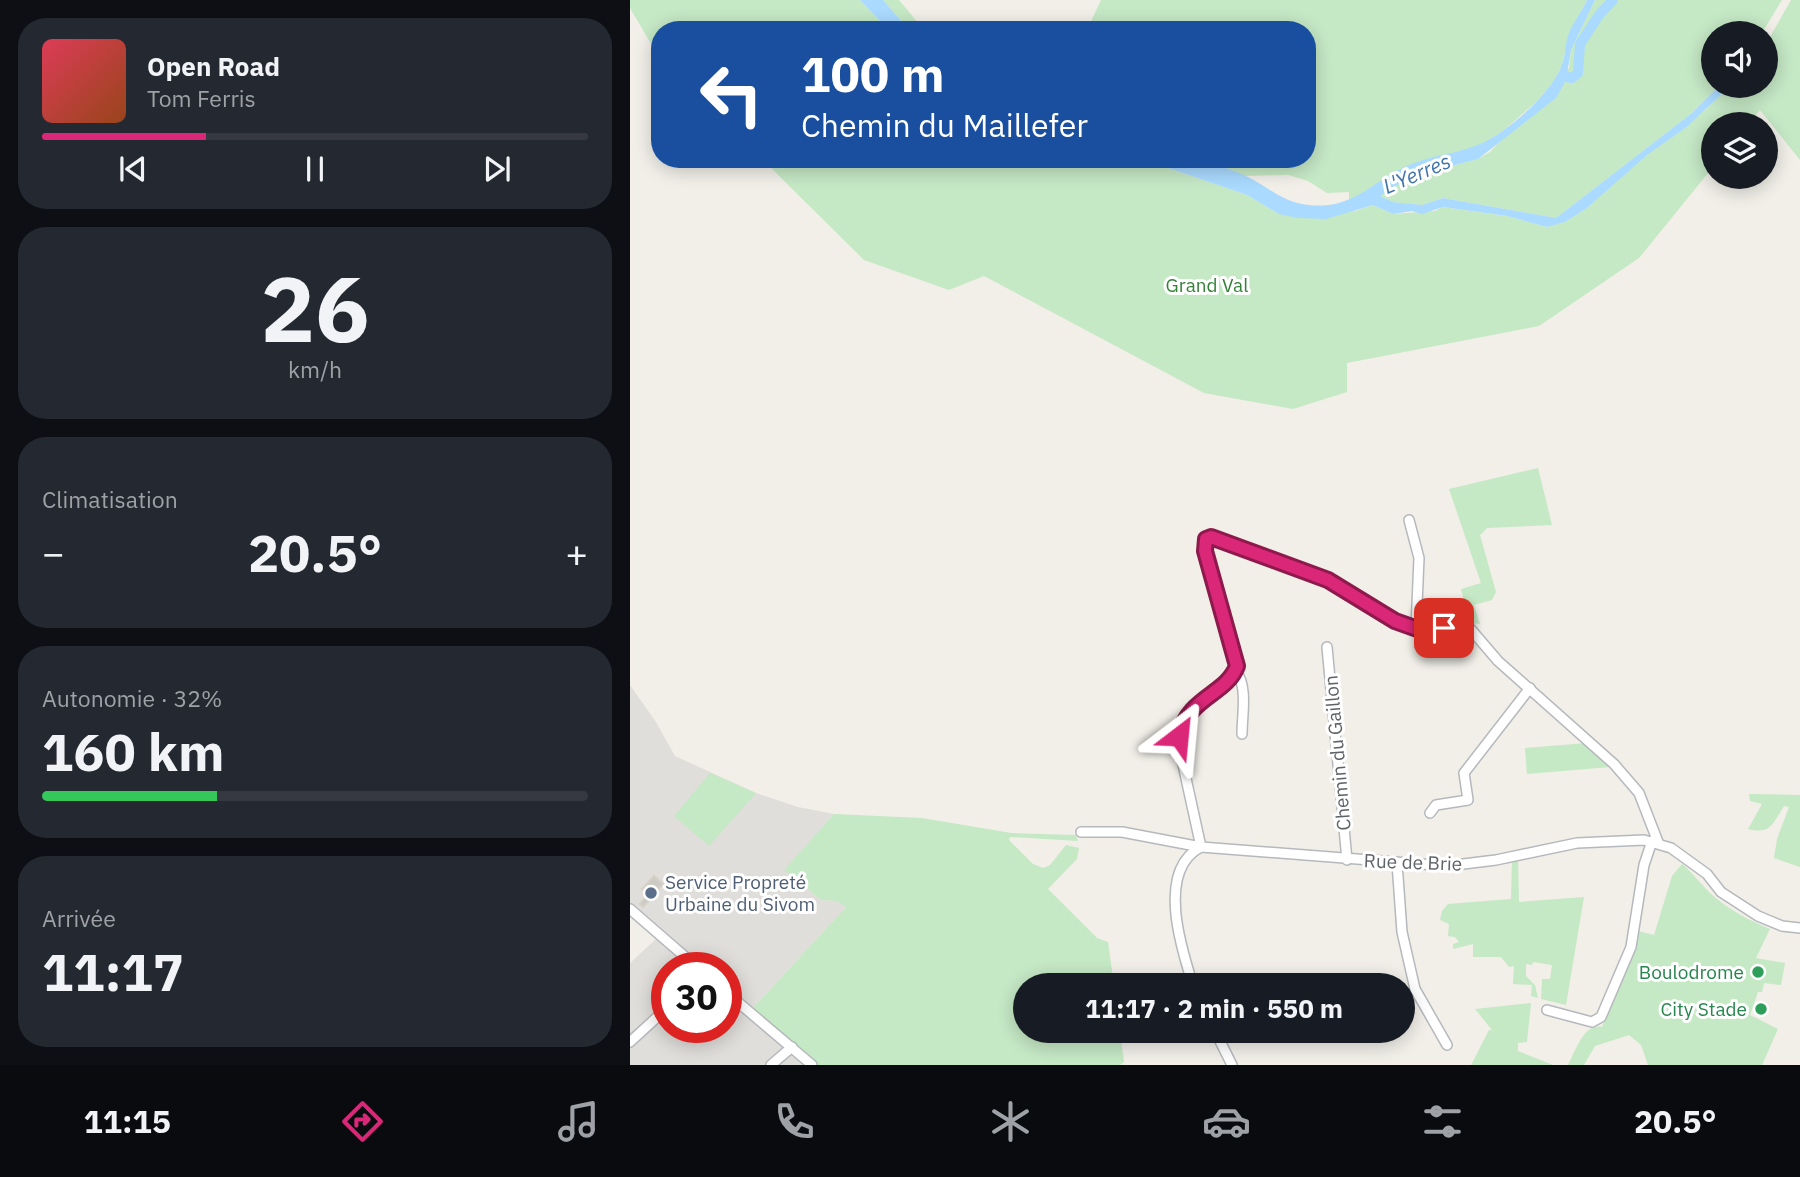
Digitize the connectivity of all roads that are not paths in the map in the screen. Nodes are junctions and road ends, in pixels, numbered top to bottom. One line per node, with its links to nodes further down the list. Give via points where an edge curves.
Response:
1 (1409, 520): 2 (street, via 1419,558)
2 (1416, 628): 4 (street, via 1377,611 1328,580 1218,538 1206,539 1205,551); 5 (street, via 1468,626 1498,661)
3 (1327, 647): 11 (street, Chemin du Gaillon)
4 (1236, 671): 6 (street, via 1243,694); 10 (street, via 1187,714 1179,736)
5 (1530, 688): 7 (street, via 1464,773 1468,800 1436,805); 9 (street, via 1590,740 1639,793)
6 (1241, 734)
7 (1430, 813)
8 (1081, 832): 10 (street, Rue de Brie, via 1122,832)
9 (1655, 842): 12 (street, Rue de Brie, via 1577,843 1447,866); 14 (street, via 1696,864 1721,892 1748,910 1782,926); 18 (street, via 1644,865 1631,947 1601,1017 1592,1022)
10 (1201, 847): 11 (street, Rue de Brie); 16 (street, via 1178,871 1175,897)
11 (1347, 860): 12 (street, Rue de Brie)
12 (1397, 863): 22 (street, via 1402,932 1415,989)
13 (630, 909): 15 (street)
14 (1800, 928)
15 (680, 952)
16 (1189, 973)
17 (742, 1005): 23 (street)
18 (1547, 1010)
19 (651, 1023): 20 (street)
20 (630, 1042)
21 (1221, 1043): 26 (street)
22 (1447, 1045)
23 (792, 1047): 24 (street); 25 (street)
24 (771, 1065)
25 (812, 1065)
26 (1232, 1065)

